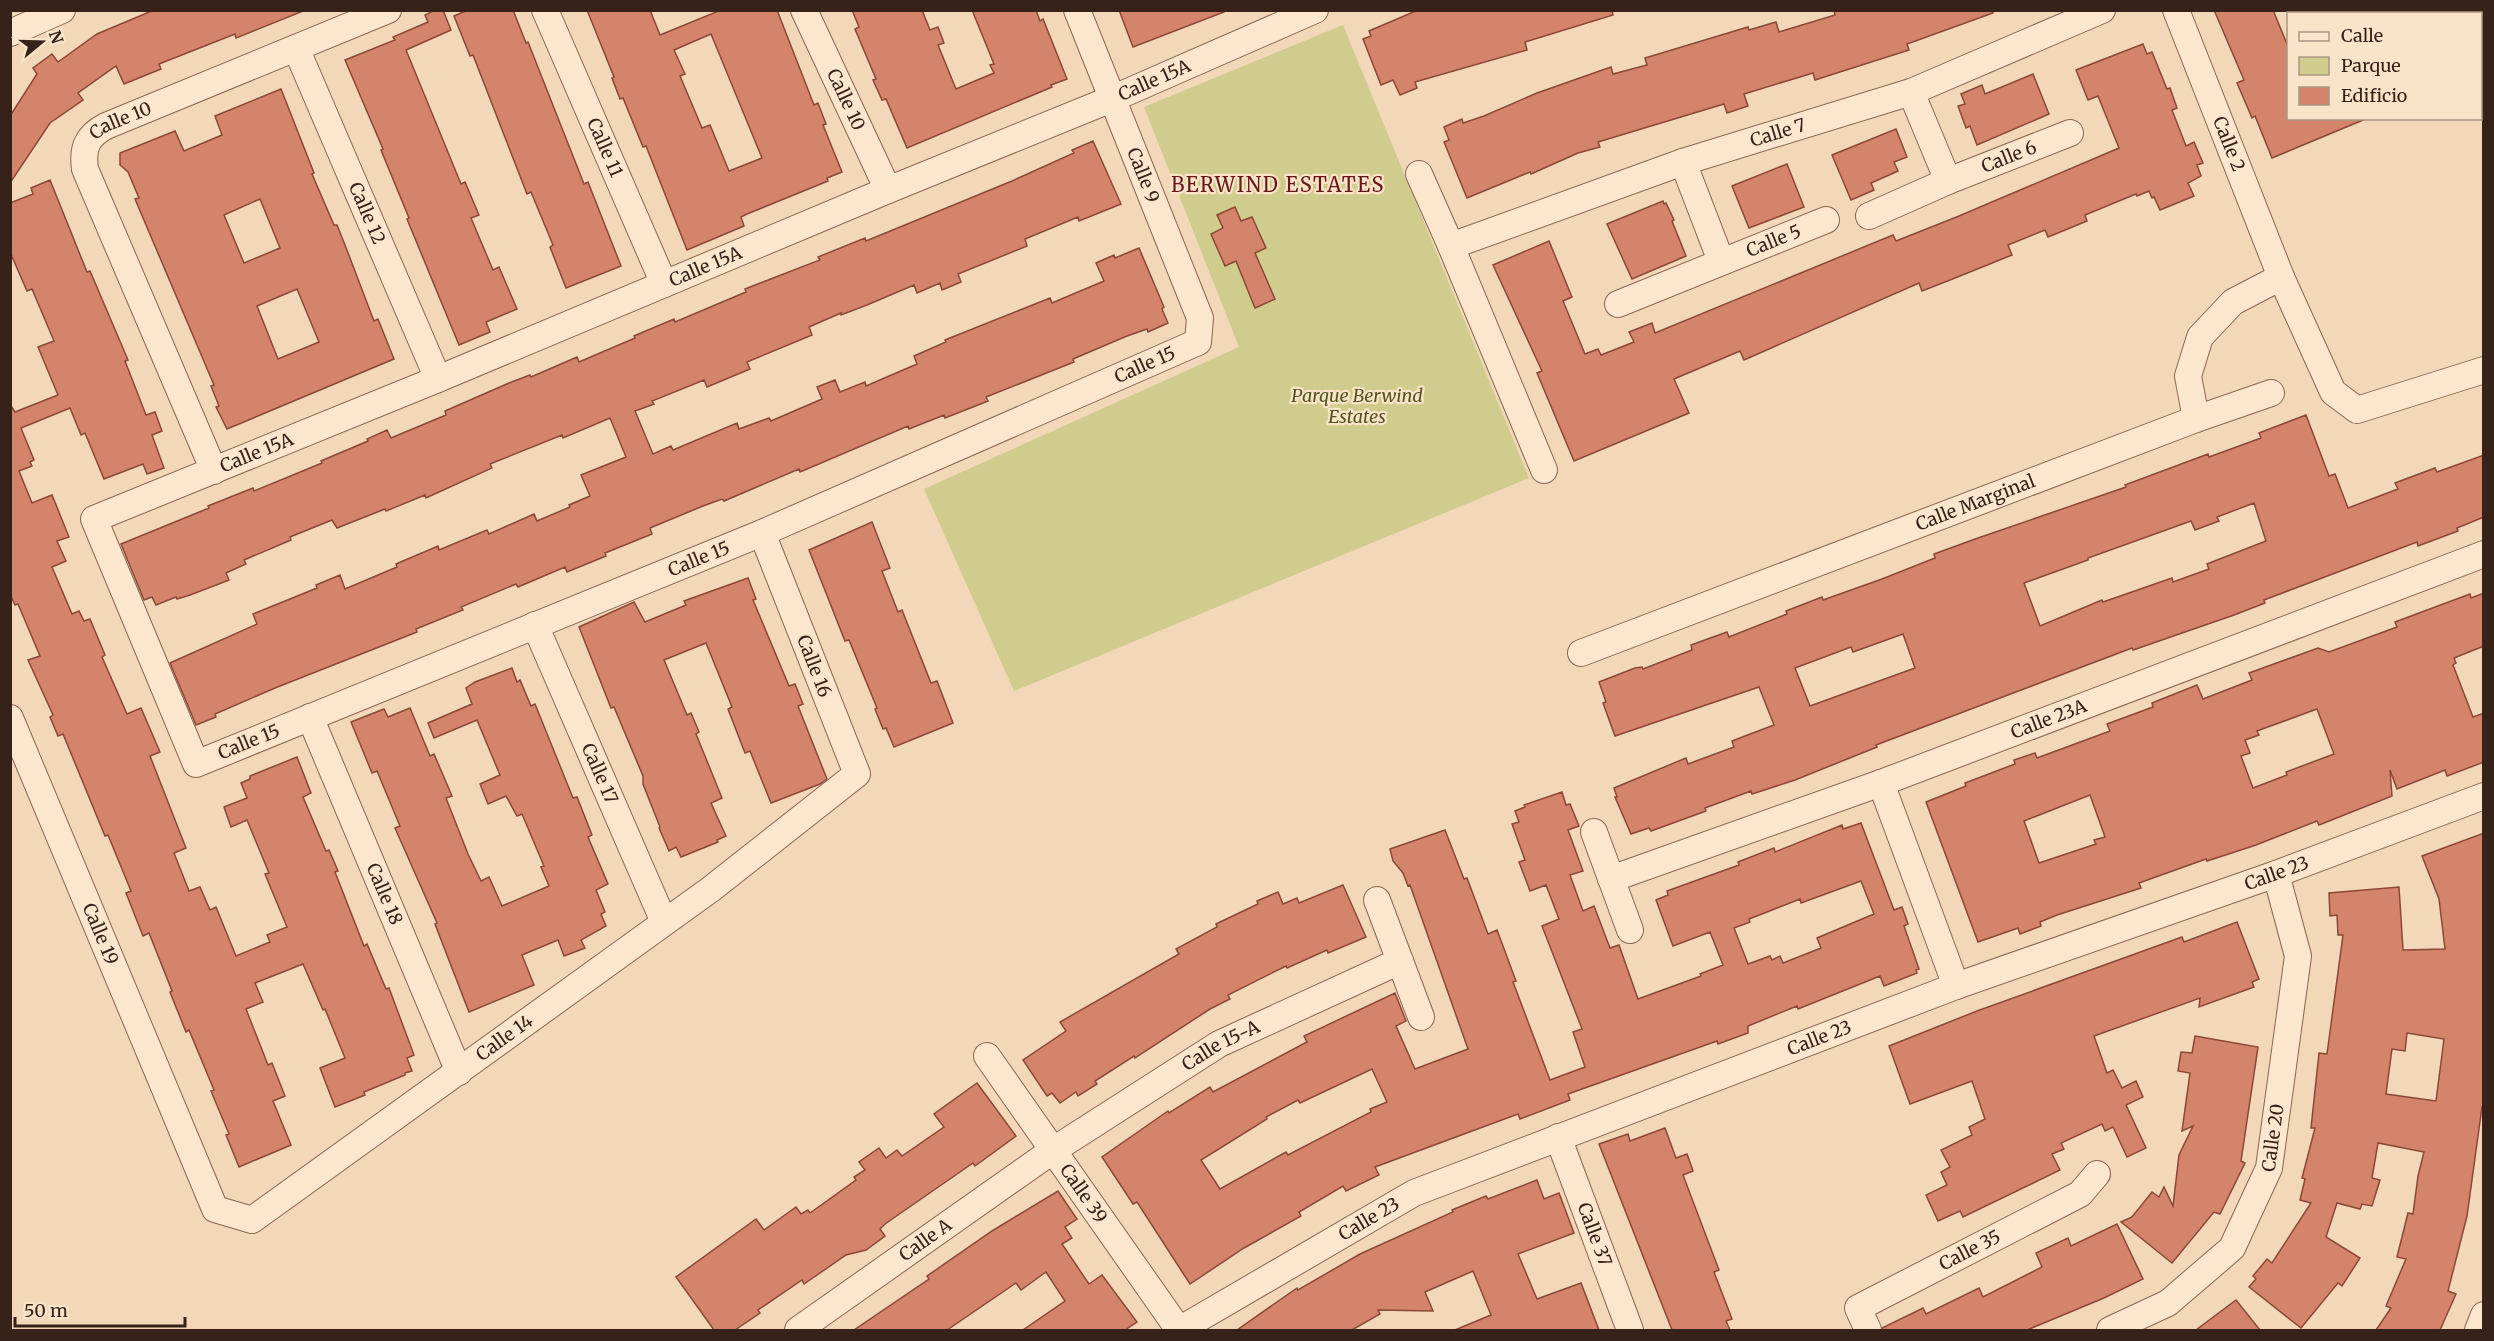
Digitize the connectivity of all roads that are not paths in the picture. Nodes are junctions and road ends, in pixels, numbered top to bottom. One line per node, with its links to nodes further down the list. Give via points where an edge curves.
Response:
1 (62, 10): 9 (street)
2 (388, 10): 10 (street, Calle 10)
3 (545, 10): 23 (street, Calle 11)
4 (804, 10): 17 (street, Calle 10)
5 (1077, 10): 12 (street, Calle 9)
6 (1315, 10): 12 (street, Calle 15A)
7 (2102, 10): 11 (street, Calle 7)
8 (2176, 10): 22 (street, Calle 2)
9 (10, 33)
10 (296, 48): 27 (street, Calle 12); 31 (street, Calle 10, via 106,126 86,143 86,169)
11 (1911, 92): 14 (street, Calle 7); 16 (street)
12 (1114, 98): 17 (street, Calle 15A); 25 (street, Calle 9, via 1200,318)
13 (2070, 133): 16 (street, Calle 6)
14 (1683, 162): 20 (street, Calle 7); 21 (street)
15 (1419, 174): 20 (street)
16 (1948, 181): 18 (street, Calle 6)
17 (888, 190): 23 (street, Calle 15A)
18 (1869, 216)
19 (1826, 219): 21 (street, Calle 5)
20 (1451, 246): 30 (street)
21 (1721, 261): 24 (street, Calle 5)
22 (2281, 277): 26 (street, Calle 2, via 2333,392 2357,410); 29 (street, via 2233,302 2200,338 2188,376)
23 (664, 284): 27 (street, Calle 15A)
24 (1618, 304)
25 (1198, 342): 32 (street, Calle 15)
26 (2484, 370)
27 (438, 379): 31 (street, Calle 15A)
28 (2271, 393): 29 (street, Calle Marginal)
29 (2196, 419): 35 (street, Calle Marginal)
30 (1544, 470)
31 (214, 471): 38 (street, Calle 15A, via 94,519)
32 (762, 533): 34 (street, Calle 15); 40 (street, Calle 16, via 857,774)
33 (2484, 554): 39 (street, Calle 23A)
34 (535, 625): 36 (street, Calle 15); 46 (street, Calle 17)
35 (1581, 653)
36 (310, 717): 38 (street, Calle 15); 52 (street, Calle 18)
37 (10, 718): 54 (street, Calle 19)
38 (196, 764)
39 (1881, 783): 44 (street, Calle 23A); 49 (street)
40 (836, 790): 46 (street, Calle 14)
41 (2484, 795): 43 (street, Calle 23)
42 (1594, 832): 44 (street)
43 (2276, 874): 49 (street, Calle 23); 62 (street, Calle 20, via 2298,956 2269,1168 2232,1248 2168,1303)
44 (1611, 879): 47 (street)
45 (1377, 900): 48 (street)
46 (663, 922): 52 (street, Calle 14)
47 (1630, 930)
48 (1400, 961): 50 (street); 55 (street, Calle 15-A, via 1219,1044)
49 (1956, 987): 53 (street, Calle 23)
50 (1421, 1017)
51 (987, 1056): 55 (street, Calle 39)
52 (459, 1072): 54 (street, Calle 14, via 252,1220 215,1209)
53 (1558, 1137): 59 (street, Calle 23, via 1414,1193); 60 (street, Calle 37)
54 (190, 1150)
55 (1052, 1151): 58 (street, Calle A); 59 (street, Calle 39)
56 (2097, 1174): 61 (street, Calle 35, via 2080,1194 1858,1308)
57 (2484, 1315): 63 (street)
58 (798, 1330)
59 (1179, 1330)
60 (1630, 1330)
61 (1868, 1330)
62 (2110, 1330)
63 (2478, 1330)

